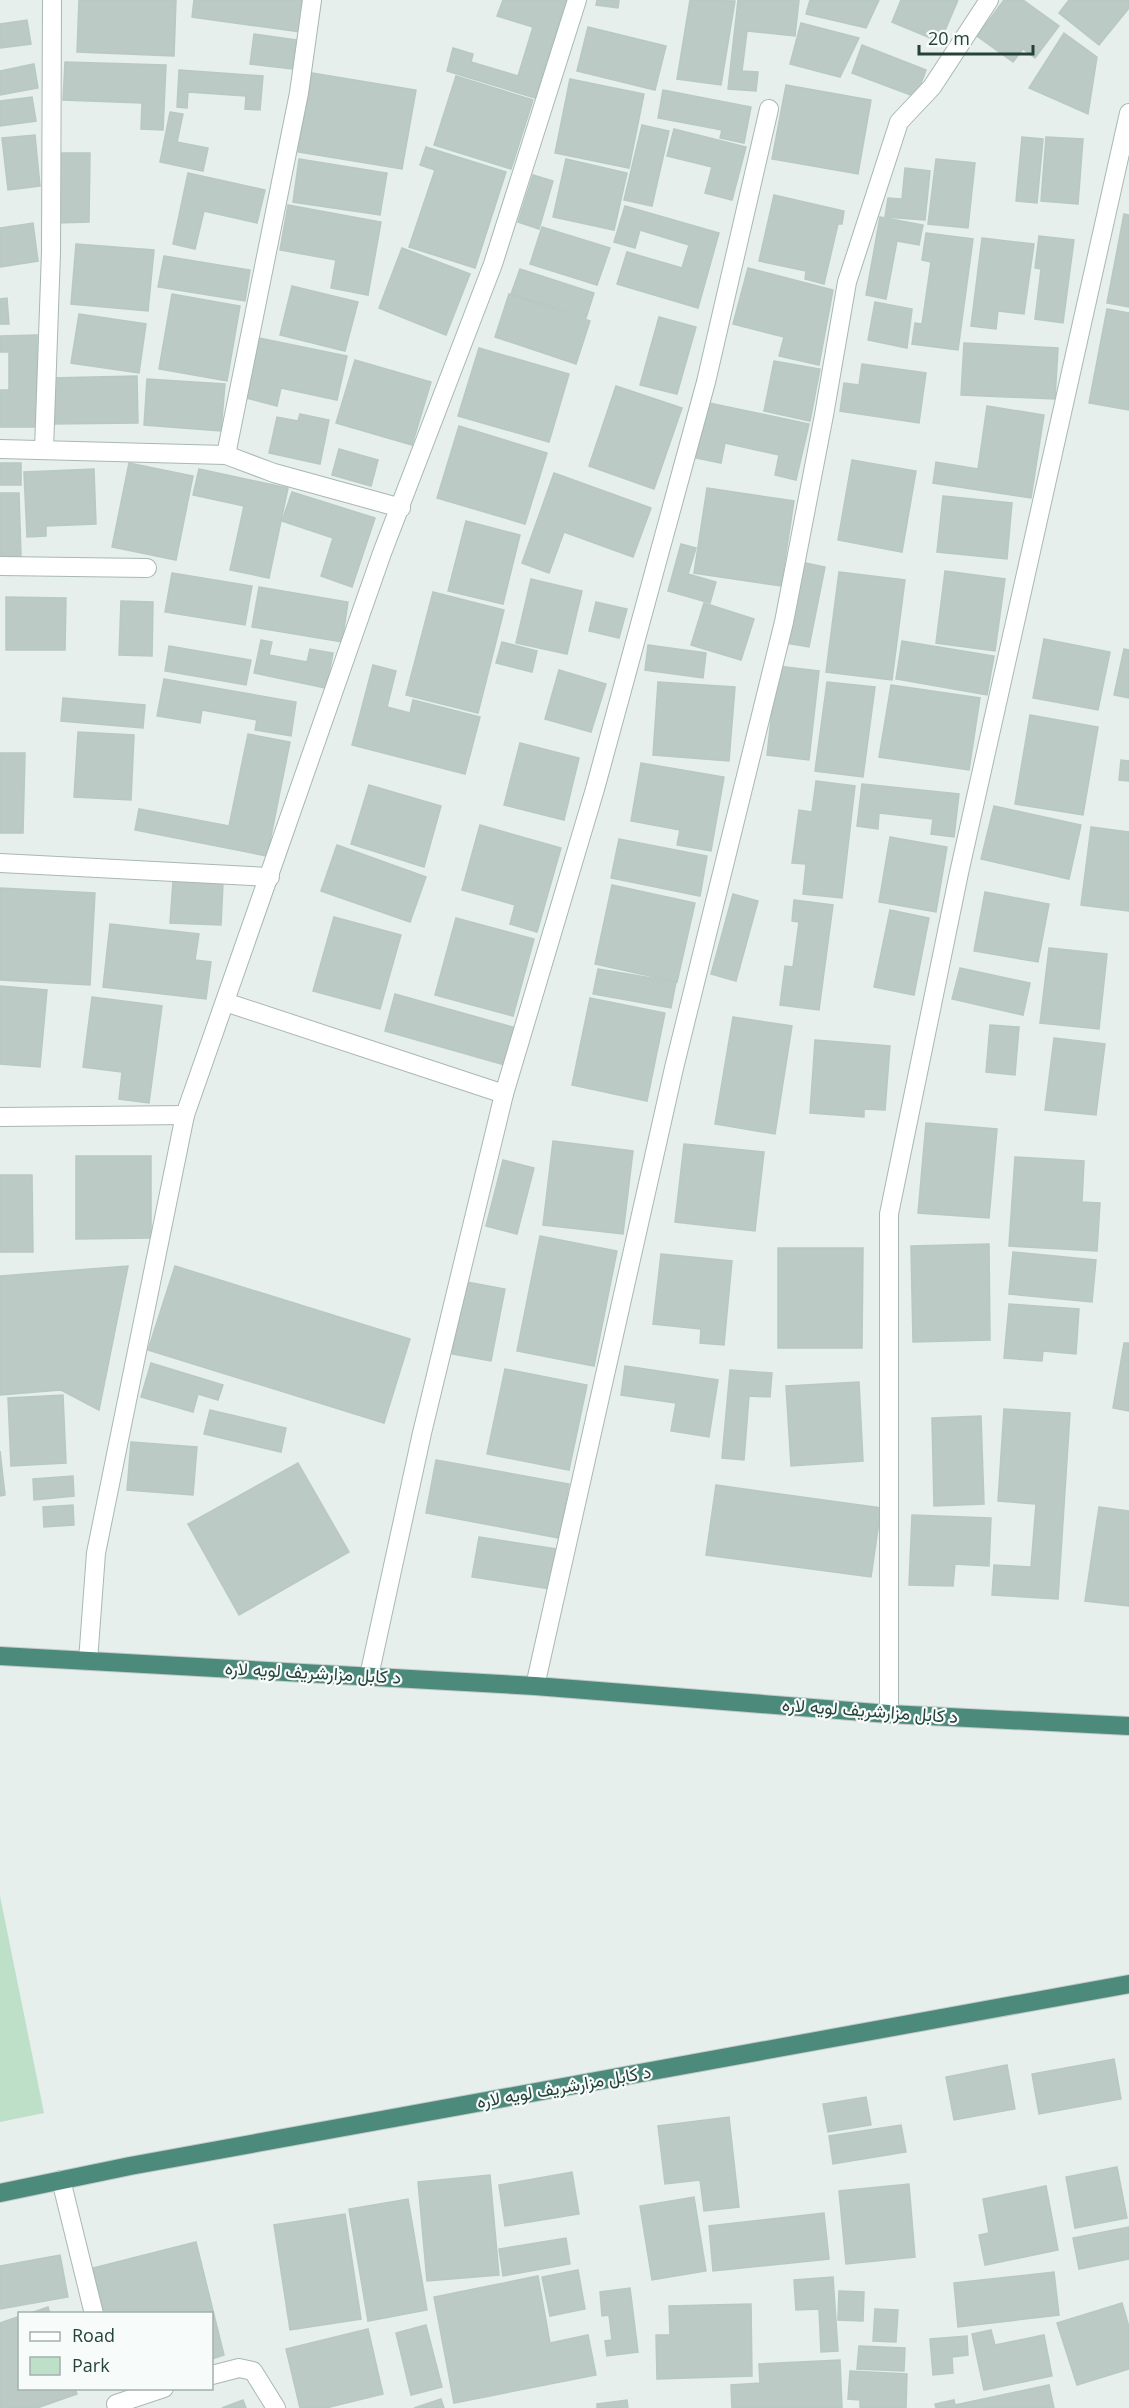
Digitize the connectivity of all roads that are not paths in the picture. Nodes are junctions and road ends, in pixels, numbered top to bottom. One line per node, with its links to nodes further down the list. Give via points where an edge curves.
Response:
1 (52, 0): 8 (street, via 51,252)
2 (312, 0): 9 (street, via 299,93)
3 (577, 0): 10 (street, via 493,264)
4 (989, 0): 22 (street, via 932,87 899,122 847,282 784,622 677,1057)
5 (769, 109): 16 (street, via 703,393 595,789)
6 (1129, 112): 23 (street, via 959,873 889,1214)
7 (0, 449): 8 (street)
8 (44, 450): 9 (street)
9 (226, 455): 10 (street, via 274,473)
10 (401, 508): 14 (street)
11 (0, 566): 12 (street)
12 (147, 568)
13 (0, 863): 14 (street)
14 (270, 877): 15 (street)
15 (225, 1002): 16 (street); 17 (street)
16 (504, 1094): 21 (street, via 422,1433)
17 (185, 1115): 18 (street); 20 (street, via 96,1553)
18 (0, 1117)
19 (0, 1656): 20 (highway, د کابل مزارشریف لویه لاره)
20 (88, 1661): 21 (highway, د کابل مزارشریف لویه لاره)
21 (369, 1676): 22 (highway, د کابل مزارشریف لویه لاره)
22 (535, 1686): 23 (highway, د کابل مزارشریف لویه لاره)
23 (889, 1714): 24 (highway, د کابل مزارشریف لویه لاره)
24 (1129, 1726)
25 (1129, 1984): 26 (highway, د کابل مزارشریف لویه لاره)
26 (61, 2180): 27 (highway, د کابل مزارشریف لویه لاره); 28 (street)
27 (0, 2193)
28 (94, 2312)
29 (213, 2375): 32 (street, via 239,2368 253,2371)
30 (156, 2390): 31 (street)
31 (115, 2400)
32 (276, 2408)

